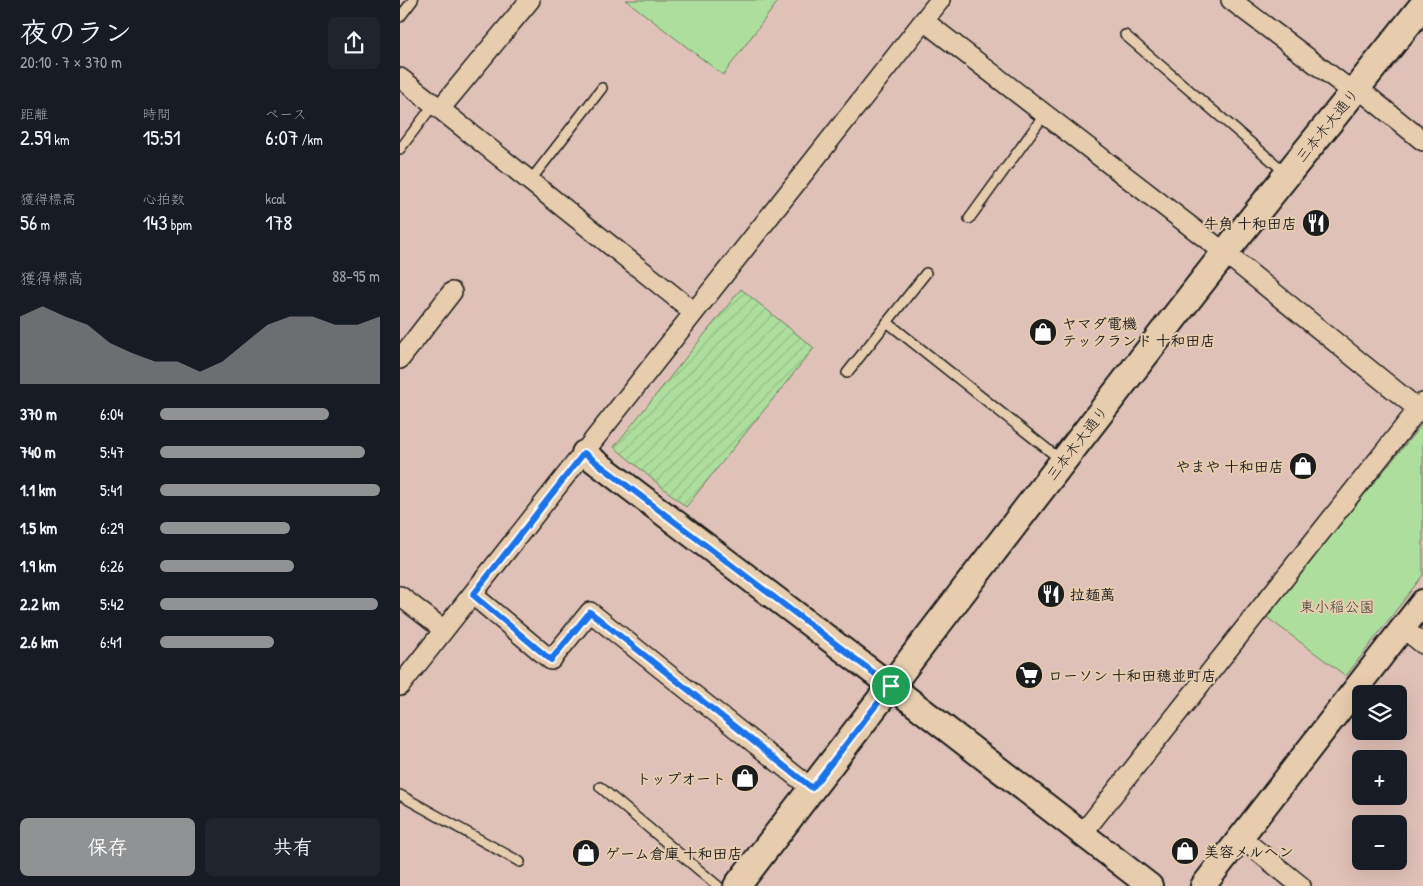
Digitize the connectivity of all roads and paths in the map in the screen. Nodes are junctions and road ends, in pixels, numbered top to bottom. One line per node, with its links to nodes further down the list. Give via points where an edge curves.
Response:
1 (413, 0): 6 (lane)
2 (530, 0): 12 (street)
3 (940, 0): 7 (street)
4 (1231, 0): 11 (street)
5 (1423, 6): 11 (main road, 三本木大通り)
6 (400, 17)
7 (924, 21): 13 (street); 22 (street)
8 (1125, 35): 16 (lane)
9 (400, 78): 12 (street)
10 (602, 88): 17 (lane)
11 (1356, 90): 14 (street); 16 (main road, 三本木大通り)
12 (437, 107): 15 (lane); 17 (street)
13 (1045, 114): 18 (lane); 19 (street)
14 (1423, 142)
15 (400, 149)
16 (1288, 174): 19 (main road, 三本木大通り)
17 (530, 181): 22 (street)
18 (969, 219)
19 (1225, 253): 26 (street); 28 (main road, 三本木大通り)
20 (926, 273): 23 (lane)
21 (452, 292): 24 (street)
22 (694, 312): 27 (street)
23 (887, 322): 25 (lane); 28 (lane)
24 (400, 359)
25 (847, 372)
26 (1421, 406): 40 (street)
27 (584, 453): 29 (street); 36 (street)
28 (1062, 462): 36 (main road, 三本木大通り)
29 (473, 595): 33 (street); 38 (street, via 551,660 590,612)
30 (400, 596): 33 (street)
31 (1423, 602): 32 (street)
32 (1403, 628): 34 (street); 41 (street)
33 (444, 630): 35 (street)
34 (1423, 644)
35 (400, 686)
36 (891, 686): 38 (main road, 三本木大通り); 40 (street)
37 (600, 787): 43 (lane)
38 (812, 788): 44 (main road, 三本木大通り)
39 (400, 795): 42 (lane)
40 (1082, 834): 45 (street)
41 (1240, 837): 46 (street); 47 (street)
42 (520, 862)
43 (718, 886)
44 (737, 886)
45 (1150, 886)
46 (1203, 886)
47 (1301, 886)

